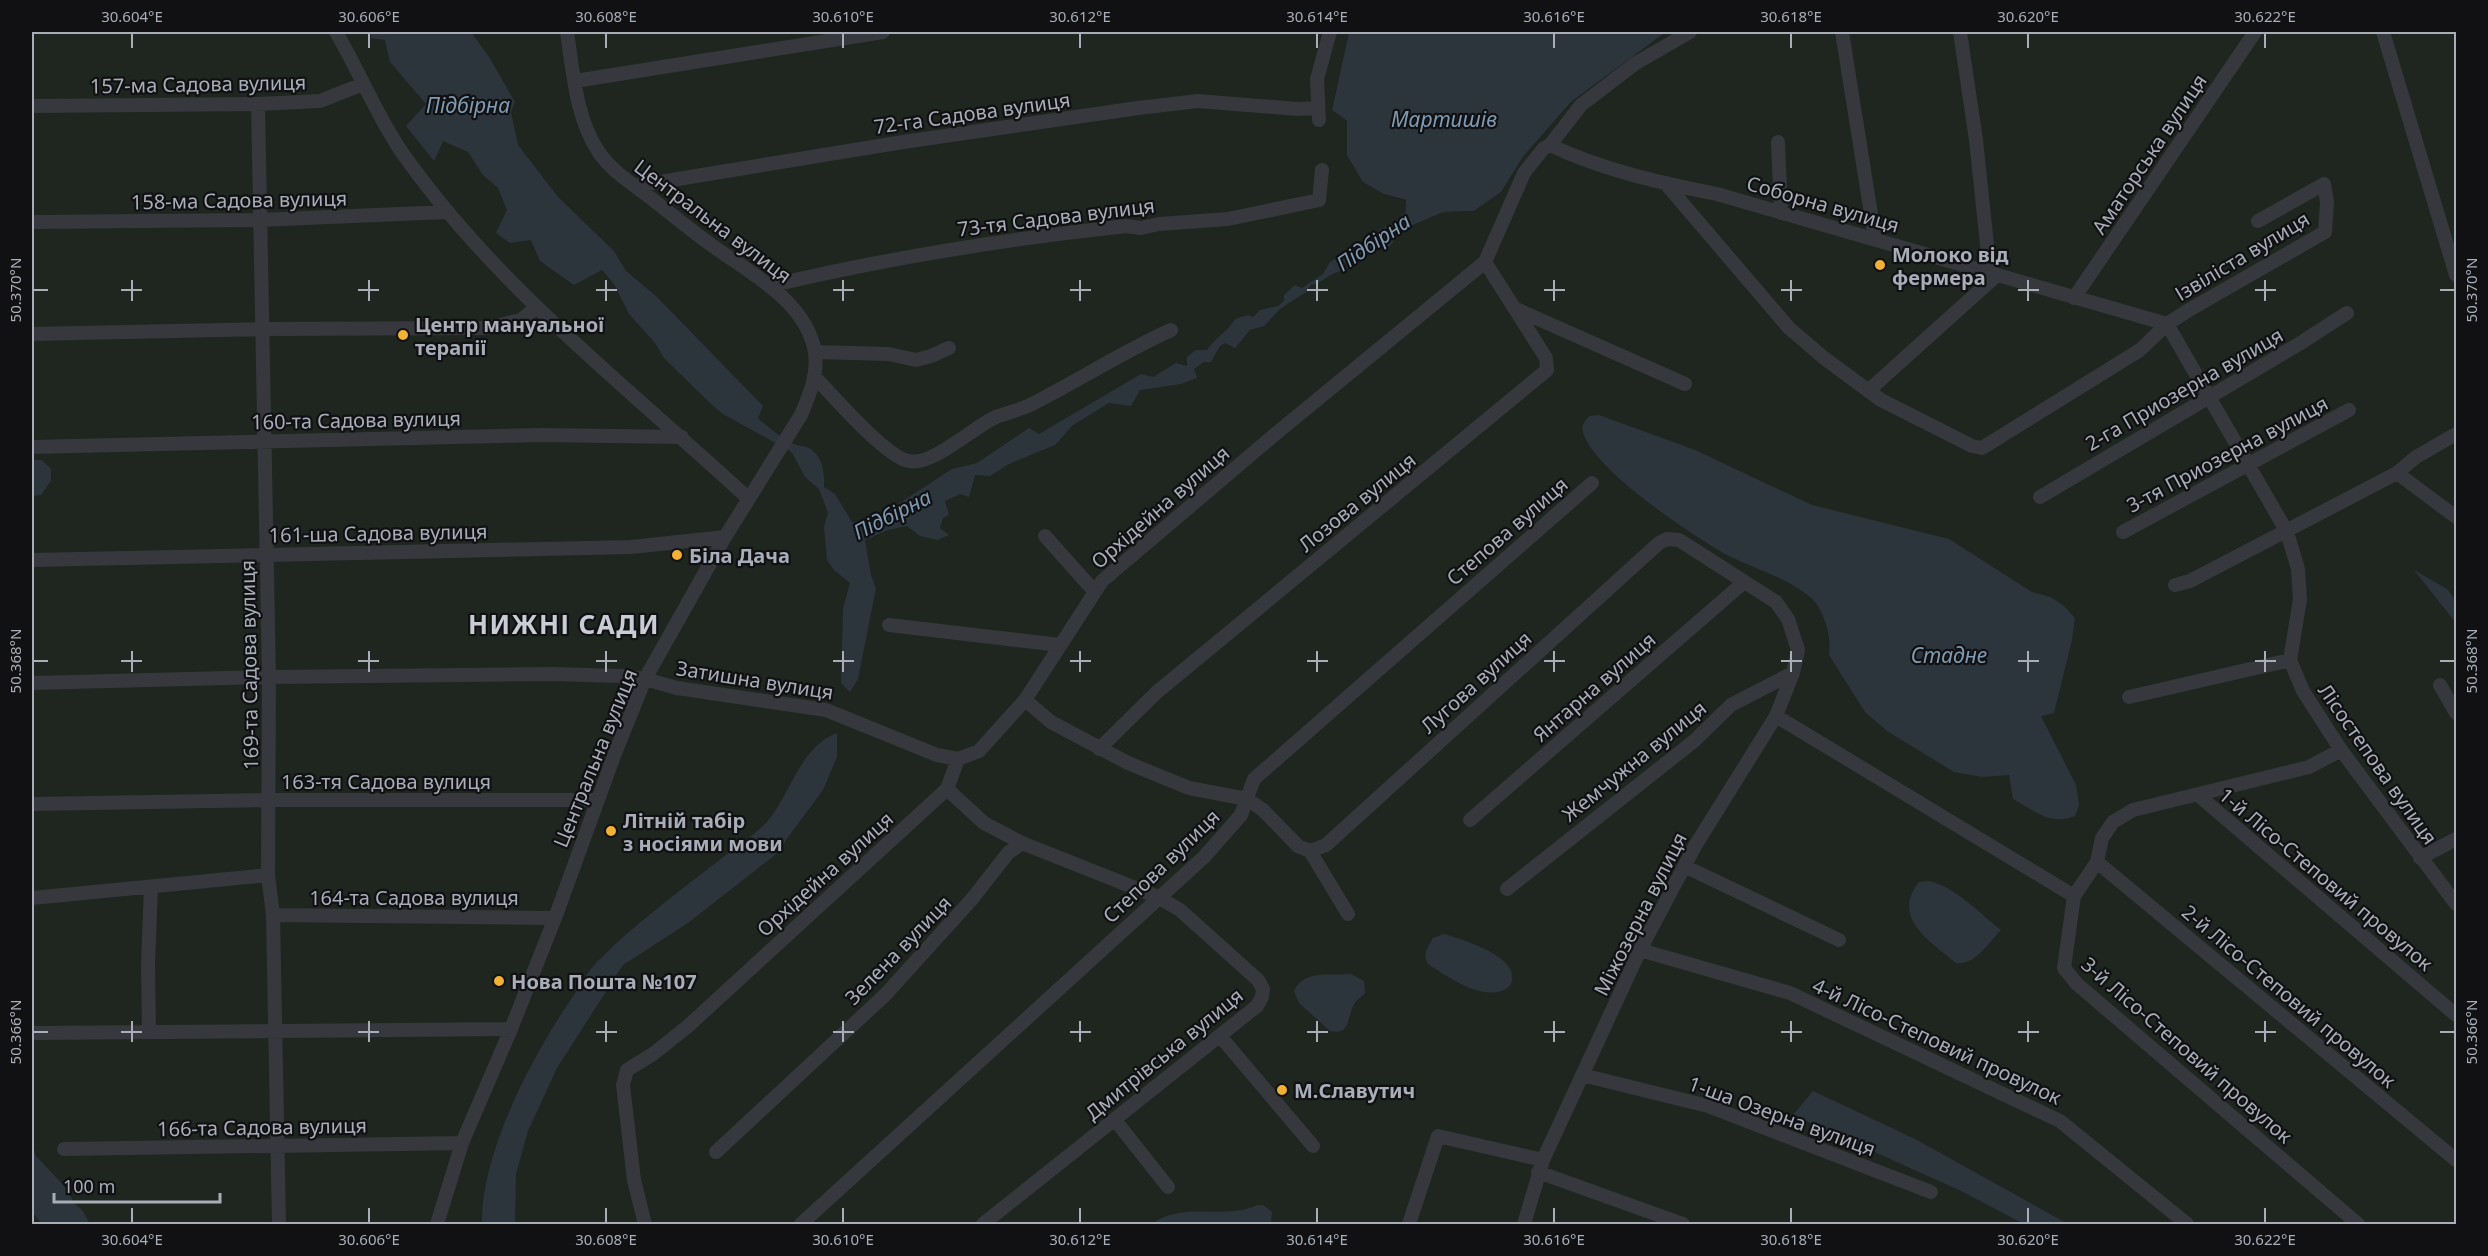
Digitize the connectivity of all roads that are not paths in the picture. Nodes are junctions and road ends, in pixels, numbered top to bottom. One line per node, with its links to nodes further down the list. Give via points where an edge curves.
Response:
1 (336, 32): 11 (street)
2 (567, 32): 10 (street, Центральна вулиця)
3 (883, 32): 10 (street)
4 (1330, 32): 18 (street, 72-га Садова вулиця, via 1317,79 1318,114 1198,101 891,144)
5 (1690, 32): 15 (street, Орхідейна вулиця, via 1636,63 1581,105)
6 (1842, 32): 24 (street)
7 (1960, 32): 26 (street)
8 (2255, 32): 29 (street, Аматорська вулиця)
9 (2384, 32): 27 (street)
10 (575, 81): 18 (street, Центральна вулиця, via 588,131 599,153)
11 (363, 84): 12 (street, 157-ма Садова вулиця, via 320,101); 19 (street, via 401,151)
12 (258, 104): 13 (street, 157-ма Садова вулиця); 21 (street, 169-та Садова вулиця)
13 (32, 106)
14 (1778, 142): 20 (street)
15 (1550, 145): 17 (street, Соборна вулиця, via 1575,157); 25 (street, Орхідейна вулиця, via 1524,173)
16 (1322, 170): 28 (street, 73-тя Садова вулиця, via 1318,200 1296,205 1228,219 1035,236 868,263)
17 (1666, 184): 20 (street, Соборна вулиця, via 1718,194); 41 (street, via 1789,328)
18 (634, 186): 28 (street, Центральна вулиця)
19 (447, 212): 21 (street, 158-ма Садова вулиця); 30 (street)
20 (1781, 213): 24 (street, Соборна вулиця)
21 (259, 220): 23 (street, 158-ма Садова вулиця); 34 (street, 169-та Садова вулиця)
22 (2259, 221): 33 (street, Ізвіліста вулиця, via 2324,184 2325,232)
23 (32, 222)
24 (1875, 240): 26 (street, Соборна вулиця)
25 (1485, 262): 31 (street, Лозова вулиця); 62 (street, Орхідейна вулиця, via 1279,431 1102,581)
26 (1993, 274): 29 (street, Соборна вулиця); 41 (street)
27 (2457, 275)
28 (769, 286): 38 (street, Центральна вулиця, via 802,321)
29 (2074, 298): 33 (street, Соборна вулиця)
30 (537, 307): 34 (street, via 521,320 487,328); 45 (street)
31 (1514, 308): 40 (street); 75 (street, Лозова вулиця, via 1546,358 1547,370 1157,692)
32 (2347, 313): 42 (street, 2-га Приозерна вулиця)
33 (2167, 324): 41 (street, via 2140,350 1982,448); 42 (street)
34 (262, 329): 36 (street); 46 (street, 169-та Садова вулиця)
35 (1171, 330): 39 (street, via 1029,406 994,418 943,452 916,462 899,458 879,442)
36 (32, 334)
37 (949, 348): 38 (street, via 916,360 889,354)
38 (815, 352): 39 (street, Центральна вулиця)
39 (814, 376): 52 (street, Центральна вулиця, via 801,415)
40 (1685, 384)
41 (1868, 391)
42 (2209, 396): 48 (street); 51 (street, 2-га Приозерна вулиця)
43 (2349, 410): 48 (street, 3-тя Приозерна вулиця)
44 (2457, 434): 49 (street, via 2416,457)
45 (682, 437): 46 (street, 160-та Садова вулиця, via 542,435); 52 (street)
46 (264, 441): 47 (street, 160-та Садова вулиця); 58 (street, 169-та Садова вулиця)
47 (32, 447)
48 (2248, 463): 54 (street); 55 (street, 3-тя Приозерна вулиця)
49 (2397, 473): 53 (street); 54 (street)
50 (1592, 483): 80 (street, Степова вулиця, via 1254,779)
51 (2040, 497)
52 (749, 499): 57 (street, Центральна вулиця)
53 (2453, 511)
54 (2287, 531): 61 (street); 65 (street, via 2298,569 2300,599)
55 (2123, 532)
56 (1045, 536): 62 (street)
57 (725, 537): 58 (street, 161-ша Садова вулиця, via 631,547); 68 (street, Центральна вулиця)
58 (267, 555): 59 (street, 161-ша Садова вулиця); 67 (street, 169-та Садова вулиця)
59 (32, 560)
60 (1743, 583): 66 (street, Міжозерна вулиця, via 1776,603 1793,629 1798,650); 84 (street, Янтарна вулиця); 87 (street, Лугова вулиця, via 1679,540 1667,540 1650,551 1326,845)
61 (2175, 585)
62 (1095, 592): 64 (street, Орхідейна вулиця)
63 (889, 625): 64 (street)
64 (1060, 645): 72 (street, Орхідейна вулиця)
65 (2290, 660): 71 (street); 76 (street, Лісостепова вулиця, via 2303,691)
66 (1793, 673): 74 (street, Міжозерна вулиця); 93 (street, Жемчужна вулиця, via 1731,705 1694,741)
67 (269, 677): 68 (street, Затишна вулиця, via 552,674); 69 (street, Затишна вулиця); 81 (street, 169-та Садова вулиця)
68 (645, 679): 77 (street, Затишна вулиця, via 677,688 826,710 938,755); 82 (street, Центральна вулиця)
69 (32, 683)
70 (2440, 685): 73 (street)
71 (2129, 697)
72 (1025, 700): 75 (street, via 1051,722); 77 (street, Орхідейна вулиця, via 979,751)
73 (2457, 712)
74 (1776, 716): 90 (street, Міжозерна вулиця); 94 (street)
75 (1099, 749): 80 (street, via 1189,788)
76 (2340, 750): 79 (street, via 2309,767); 88 (street, Лісостепова вулиця)
77 (958, 759): 78 (street, Орхідейна вулиця)
78 (947, 789): 86 (street, Дмитрівська вулиця, via 984,823); 122 (street, Орхідейна вулиця, via 687,1027 627,1070 623,1085 634,1180)
79 (2198, 795): 89 (street, via 2133,810 2113,822 2102,838); 103 (street, 1-й Лісо-Степовий провулок)
80 (1247, 799): 87 (street, via 1298,846); 95 (street, Степова вулиця, via 1241,815 1204,857)
81 (270, 800): 82 (street, 163-тя Садова вулиця); 83 (street, 163-тя Садова вулиця); 91 (street, 169-та Садова вулиця)
82 (597, 800): 100 (street, Центральна вулиця)
83 (32, 804)
84 (1470, 820)
85 (2457, 839): 88 (street)
86 (1022, 843): 95 (street, Дмитрівська вулиця); 115 (street, Зелена вулиця, via 1008,853 885,995)
87 (1310, 851): 98 (street)
88 (2420, 858): 97 (street, Лісостепова вулиця)
89 (2097, 862): 94 (street); 116 (street, 2-й Лісо-Степовий провулок)
90 (1684, 866): 101 (street); 102 (street, Міжозерна вулиця)
91 (268, 875): 92 (street); 99 (street, 169-та Садова вулиця)
92 (151, 887): 96 (street); 105 (street)
93 (1507, 889)
94 (2074, 896): 129 (street, 3-й Лісо-Степовий провулок, via 2064,968 2077,984)
95 (1158, 897): 108 (street, Дмитрівська вулиця, via 1244,965 1263,989 1257,1005); 123 (street, Степова вулиця)
96 (32, 898)
97 (2457, 904)
98 (1348, 914)
99 (273, 915): 100 (street, 164-та Садова вулиця); 106 (street, 169-та Садова вулиця)
100 (555, 918): 104 (street, Центральна вулиця)
101 (1839, 940)
102 (1640, 950): 109 (street, Міжозерна вулиця); 128 (street, 4-й Лісо-Степовий провулок, via 1790,993 2060,1121)
103 (2457, 1015)
104 (511, 1029): 106 (street); 111 (street, Центральна вулиця)
105 (148, 1031): 106 (street); 107 (street)
106 (275, 1031): 113 (street, 169-та Садова вулиця)
107 (32, 1033)
108 (1220, 1036): 110 (street, Дмитрівська вулиця); 112 (street)
109 (1582, 1075): 117 (street, Міжозерна вулиця); 119 (street, 1-ша Озерна вулиця, via 1708,1106)
110 (1115, 1120): 118 (street); 124 (street, Дмитрівська вулиця)
111 (462, 1143): 113 (street, 166-та Садова вулиця); 121 (street, Центральна вулиця)
112 (1313, 1146)
113 (277, 1147): 114 (street, 166-та Садова вулиця); 120 (street, 169-та Садова вулиця)
114 (64, 1149)
115 (716, 1152)
116 (2457, 1160)
117 (1540, 1166): 125 (street, via 1438,1136); 126 (street, Міжозерна вулиця); 127 (street)
118 (1168, 1186)
119 (1931, 1192)
120 (279, 1224)
121 (437, 1224)
122 (645, 1224)
123 (801, 1224)
124 (983, 1224)
125 (1409, 1224)
126 (1524, 1224)
127 (1683, 1224)
128 (2187, 1224)
129 (2358, 1224)

